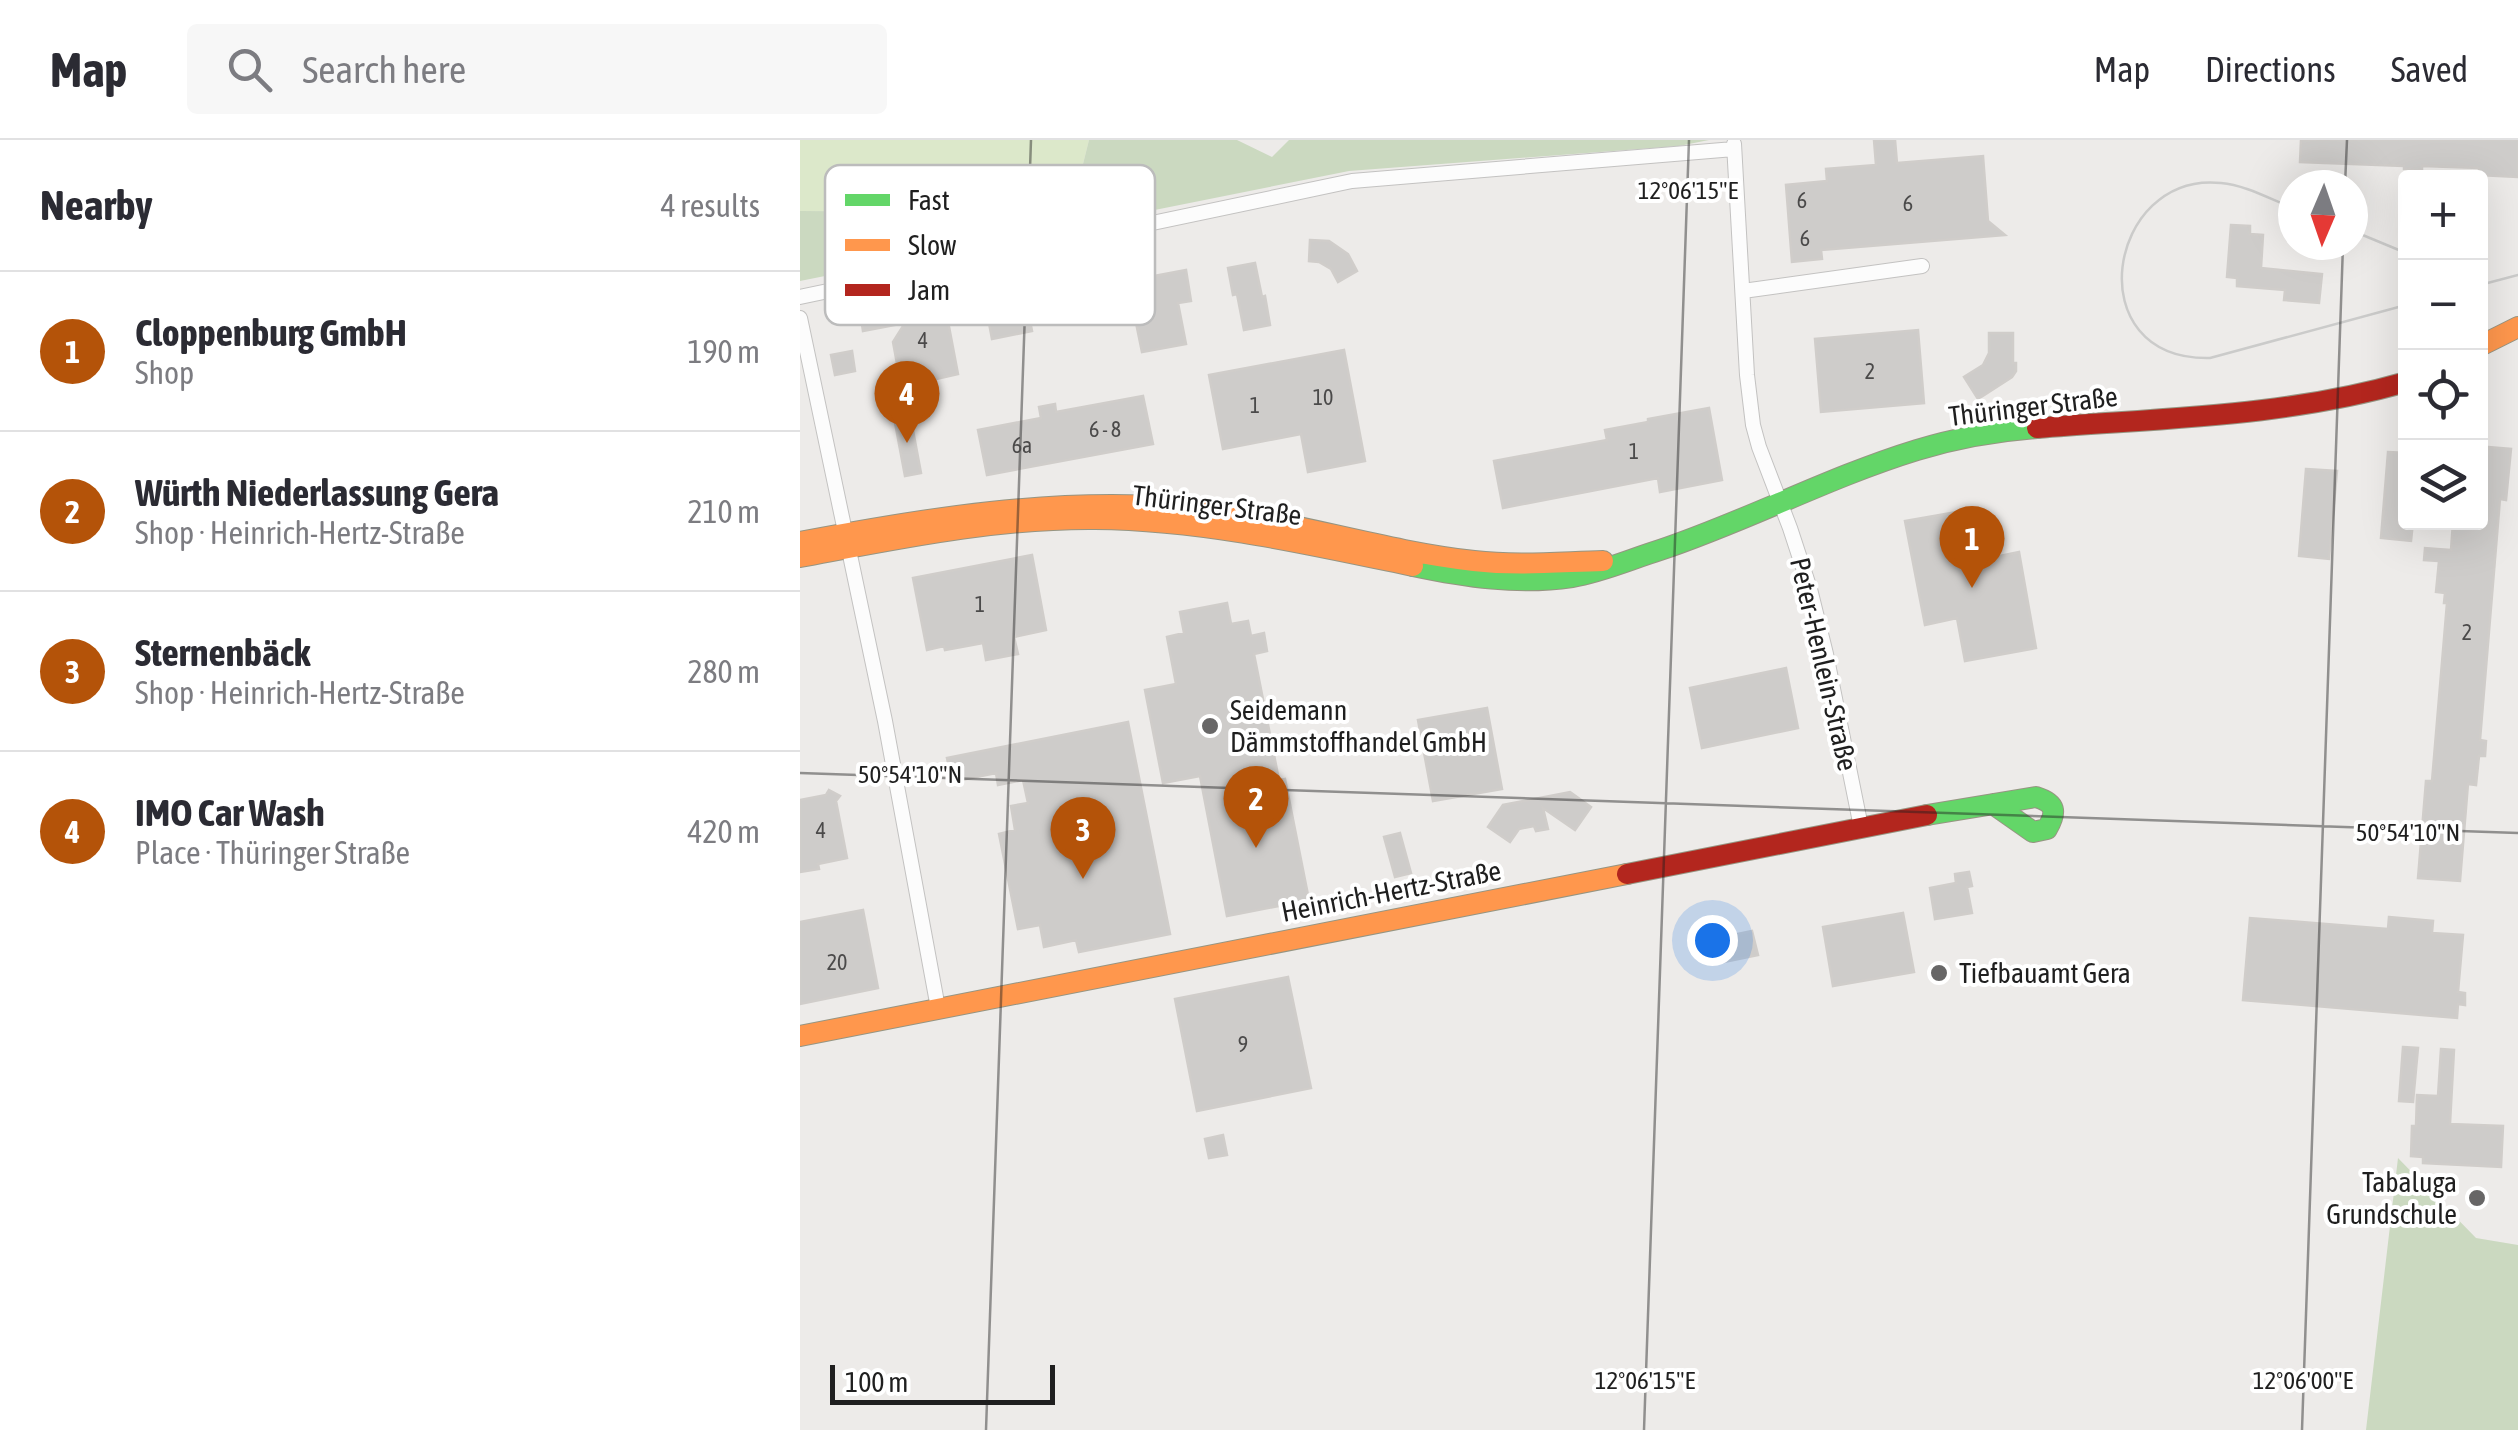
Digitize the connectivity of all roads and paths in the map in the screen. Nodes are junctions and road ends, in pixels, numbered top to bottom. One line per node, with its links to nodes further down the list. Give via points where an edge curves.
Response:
1 (1734, 145): 2 (street, via 1352,180); 4 (street, Peter-Henlein-Straße)
2 (1155, 222)
3 (1922, 266): 4 (street)
4 (1743, 291): 11 (street, Peter-Henlein-Straße, via 1753,425)
5 (825, 292): 6 (street)
6 (800, 297)
7 (800, 318): 12 (street)
8 (2518, 328): 9 (main road)
9 (2488, 342)
10 (2398, 385): 11 (main road, Thüringer Straße, via 2313,406 1960,438 1894,457)
11 (1781, 504): 12 (main road, Thüringer Straße, via 1625,562 1494,563 1382,551 1230,514 1096,504 970,512); 16 (street, Peter-Henlein-Straße, via 1810,588)
12 (845, 541): 13 (main road, Thüringer Straße); 14 (main road, Thüringer Straße); 17 (street)
13 (800, 542)
14 (800, 557)
15 (1993, 804): 16 (main road, Heinrich-Hertz-Straße)
16 (1861, 827): 17 (main road, Heinrich-Hertz-Straße)
17 (938, 1008): 18 (main road, Heinrich-Hertz-Straße)
18 (800, 1036)

